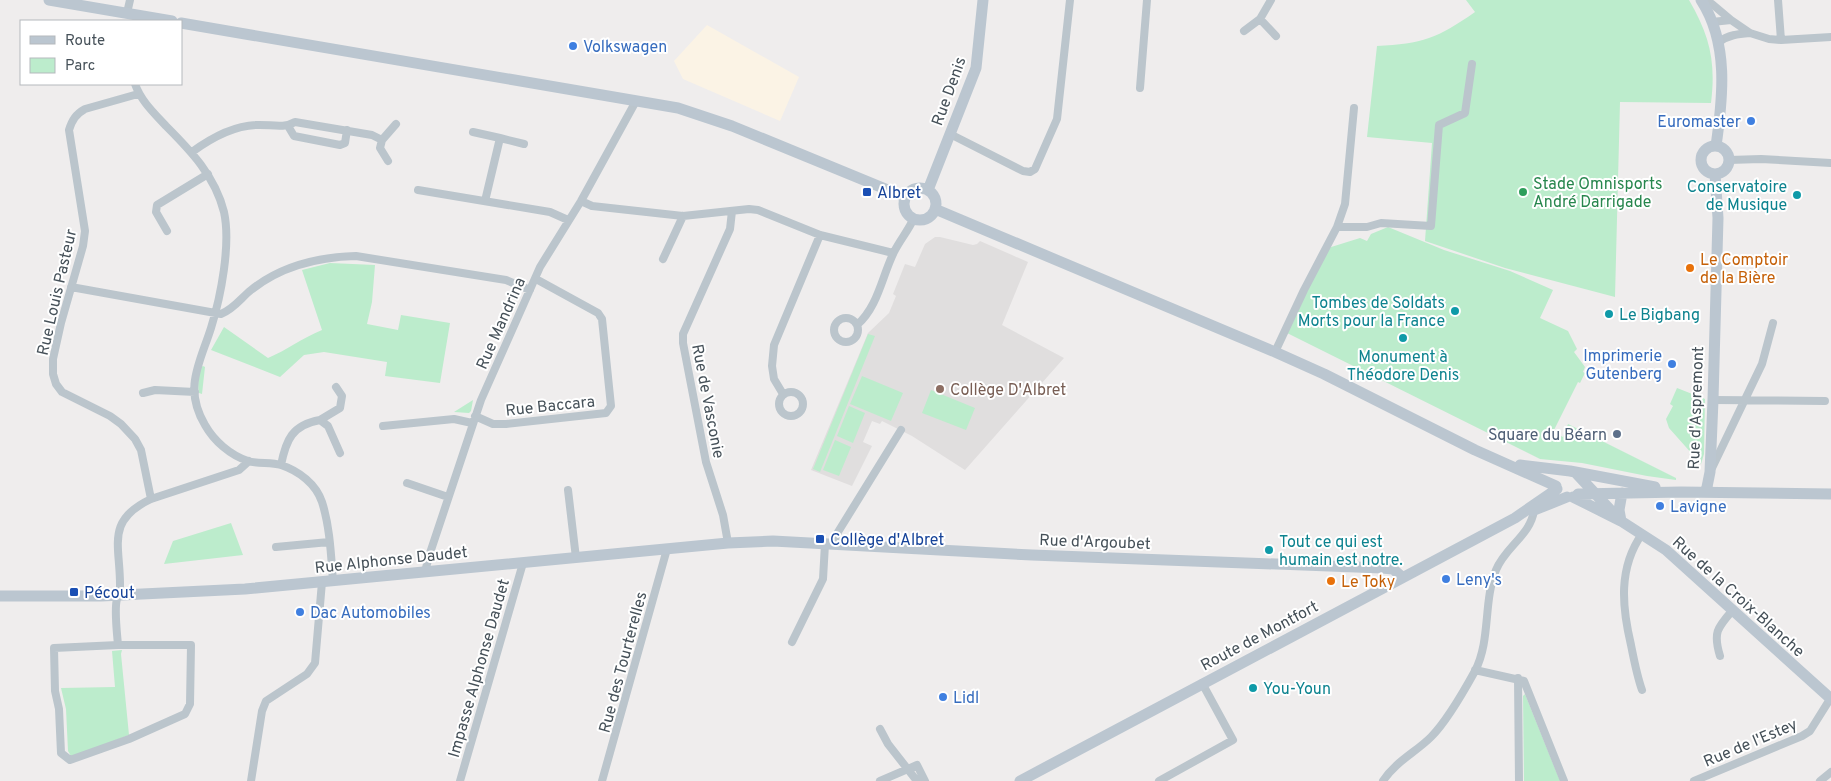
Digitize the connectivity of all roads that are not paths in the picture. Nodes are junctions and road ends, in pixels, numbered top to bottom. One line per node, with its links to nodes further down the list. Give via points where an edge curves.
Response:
1 (49, 0): 9 (main road)
2 (130, 0): 9 (street)
3 (983, 0): 32 (main road, Rue Denis, via 976,68)
4 (1070, 0): 32 (street, via 1057,119 1035,169 1023,171)
5 (1146, 0): 24 (street)
6 (1271, 0): 11 (street)
7 (1778, 0): 20 (street)
8 (1701, 1): 13 (street, via 1712,4); 14 (main road)
9 (127, 13): 10 (main road)
10 (140, 18): 12 (main road)
11 (1260, 19): 16 (street); 18 (street)
12 (161, 20)
13 (1731, 20): 14 (street); 17 (street)
14 (1712, 22): 21 (main road)
15 (182, 23): 26 (main road)
16 (1244, 31)
17 (1750, 33): 20 (street); 21 (street, via 1732,35)
18 (1276, 36)
19 (1831, 37): 20 (street)
20 (1781, 40)
21 (1718, 42): 36 (main road, via 1722,65)
22 (1472, 64): 53 (street, via 1465,113 1439,125 1432,226 1381,223 1367,227)
23 (135, 85): 25 (street)
24 (1140, 88)
25 (138, 94): 37 (street); 59 (street, Rue Louis Pasteur, via 84,109 72,121 69,130 85,231)
26 (636, 101): 45 (main road, via 700,115); 47 (street, Rue Mandrina)
27 (1354, 108): 53 (street, via 1345,204)
28 (396, 124): 34 (street)
29 (288, 126): 30 (street, via 295,122); 30 (street, via 294,136 340,145 344,143); 37 (street, via 256,125 232,130)
30 (347, 130): 34 (street)
31 (473, 132): 33 (street)
32 (950, 134): 44 (main road, Rue Denis)
33 (500, 138): 35 (street); 46 (street)
34 (382, 140): 39 (street, via 380,148)
35 (524, 144)
36 (1716, 146): 38 (main road, via 1725,151); 42 (main road, via 1705,150 1701,158 1704,169)
37 (192, 152): 41 (street)
38 (1729, 160): 40 (street); 42 (main road, via 1726,168)
39 (388, 161)
40 (1831, 163)
41 (208, 174): 54 (street, via 158,205 156,212); 61 (street, via 224,212 227,234)
42 (1715, 174): 69 (main road, Rue d'Aspremont, via 1718,218)
43 (418, 190): 46 (street)
44 (928, 190): 45 (main road, via 915,188); 48 (main road, via 935,198)
45 (905, 197): 51 (main road, via 905,209)
46 (485, 201): 52 (street, via 550,212)
47 (580, 201): 50 (street, via 592,206); 52 (street, Rue Mandrina)
48 (935, 209): 51 (main road, via 926,218); 64 (main road)
49 (732, 211): 50 (street); 55 (street, via 758,210); 99 (street, Rue de Vasconie, via 730,229 683,334 706,462 723,515)
50 (683, 216): 57 (street)
51 (914, 218): 56 (street)
52 (568, 220): 58 (street, Rue Mandrina)
53 (1337, 227): 64 (street)
54 (167, 231)
55 (820, 235): 56 (street); 68 (street, via 774,345 774,379)
56 (893, 253): 63 (street, via 870,309)
57 (663, 259)
58 (536, 279): 60 (street, Rue Mandrina); 73 (street, Rue Baccara, via 602,319 611,406 606,413 506,424)
59 (70, 287): 61 (street); 92 (street, Rue Louis Pasteur, via 53,359 56,384 62,392 116,420 135,439 141,450)
60 (530, 290): 61 (street, via 506,280 356,256 337,256 313,260 273,275 251,290 230,311); 73 (street, Rue Mandrina)
61 (215, 314): 66 (street, via 196,372)
62 (1773, 323): 70 (street, via 1762,364)
63 (857, 325)
64 (1275, 352): 78 (main road)
65 (336, 387): 72 (street, via 342,396 340,408)
66 (195, 392): 67 (street, via 155,390); 77 (street, via 198,410 212,436 237,456)
67 (143, 393)
68 (783, 394)
69 (1713, 400): 70 (street); 80 (main road, Rue d'Aspremont)
70 (1744, 400): 71 (street); 80 (street)
71 (1824, 401)
72 (320, 420): 76 (street, via 328,426); 79 (street, via 292,432)
73 (474, 420): 74 (street); 91 (street, Rue Mandrina)
74 (383, 426)
75 (901, 430): 100 (street)
76 (340, 453)
77 (249, 461): 79 (street); 92 (street, via 240,470)
78 (1509, 464): 81 (main road); 83 (main road)
79 (281, 465): 97 (street, via 307,479 322,501)
80 (1710, 472): 86 (main road, Rue d'Aspremont)
81 (1575, 475): 83 (main road, via 1558,477); 85 (main road); 87 (main road, Rue de la Croix-Blanche); 90 (main road, via 1582,486)
82 (406, 483): 91 (street)
83 (1556, 487): 90 (main road, via 1562,495); 94 (main road, Route de Montfort)
84 (568, 490): 103 (street)
85 (1681, 492): 86 (main road); 88 (main road, Route de Montfort)
86 (1706, 492): 89 (main road)
87 (1594, 493): 88 (main road, Route de Montfort); 90 (main road, Route de Montfort); 95 (main road, Rue de la Croix-Blanche)
88 (1622, 493): 95 (main road)
89 (1831, 494)
90 (1573, 496): 93 (main road, Route de Montfort); 95 (main road, Rue de la Croix-Blanche)
91 (448, 497): 105 (street, Rue Mandrina)
92 (151, 499): 109 (street, via 137,505 126,515 120,527 117,544)
93 (1534, 510): 94 (main road, Route de Montfort); 114 (street, via 1534,518 1528,528 1496,570 1481,655)
94 (1514, 518): 106 (main road, Route de Montfort)
95 (1621, 521): 96 (main road, Rue de la Croix-Blanche)
96 (1642, 534): 110 (main road, Rue de la Croix-Blanche, via 1666,550); 117 (street, via 1632,552 1623,587 1629,636)
97 (329, 542): 101 (street); 107 (street)
98 (784, 542): 99 (main road, Rue Alphonse Daudet); 100 (main road, Rue d'Argoubet)
99 (728, 543): 102 (main road, Rue Alphonse Daudet)
100 (830, 544): 106 (main road, Rue d'Argoubet, via 1382,568 1393,569); 111 (street, via 823,579)
101 (276, 547)
102 (667, 549): 103 (main road, Rue Alphonse Daudet); 124 (street, Rue des Tourterelles)
103 (576, 558): 104 (main road, Rue Alphonse Daudet)
104 (523, 563): 105 (main road, Rue Alphonse Daudet); 123 (street, Impasse Alphonse Daudet)
105 (425, 572): 107 (main road, Rue Alphonse Daudet)
106 (1402, 577): 116 (main road, Route de Montfort)
107 (327, 582): 109 (main road, Rue Alphonse Daudet); 122 (street, via 315,663 307,674 266,701)
108 (0, 596): 109 (main road, Rue Alphonse Daudet)
109 (118, 596): 112 (street)
110 (1732, 611): 113 (street, via 1716,631); 118 (main road, Rue de la Croix-Blanche)
111 (792, 642)
112 (118, 645): 112 (street, via 54,648 62,752 70,760 185,714 190,704 191,645)
113 (1720, 656)
114 (1475, 670): 115 (street); 130 (street, via 1440,728)
115 (1518, 678): 131 (street); 132 (street, via 1526,684)
116 (1202, 683): 128 (main road, Route de Montfort); 129 (street, via 1233,740)
117 (1642, 690)
118 (1831, 699): 133 (street, Rue de l'Estey, via 1810,731 1802,736)
119 (880, 729): 120 (street)
120 (907, 768): 125 (street); 126 (street); 127 (street, via 917,765)
121 (1831, 772): 134 (street)
122 (251, 781)
123 (460, 781)
124 (602, 781)
125 (880, 781)
126 (917, 781)
127 (925, 781)
128 (1020, 781)
129 (1159, 781)
130 (1383, 781)
131 (1519, 781)
132 (1564, 781)
133 (1694, 781)
134 (1820, 781)

